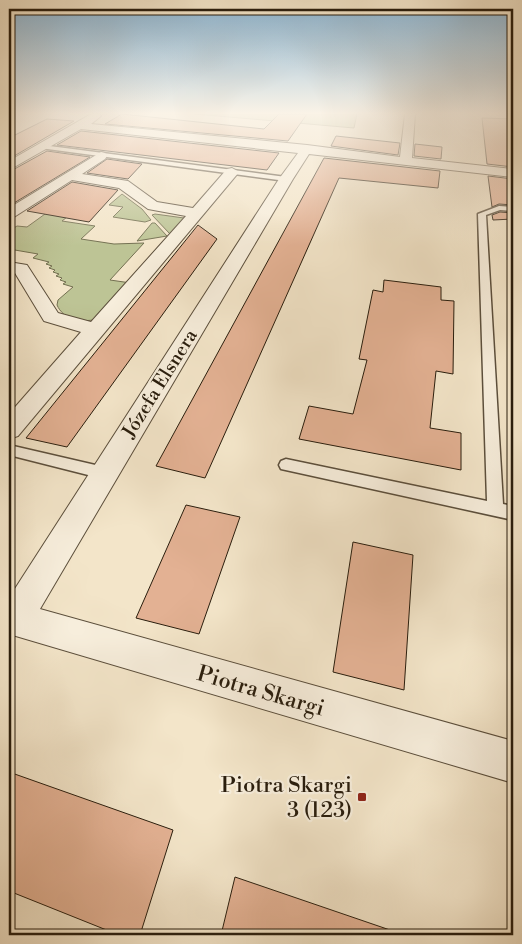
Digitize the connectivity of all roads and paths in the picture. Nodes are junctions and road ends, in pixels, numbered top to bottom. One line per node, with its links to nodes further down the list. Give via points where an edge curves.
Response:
1 (23, 158): 7 (street)
2 (98, 158): 10 (street)
3 (118, 158): 8 (lane)
4 (301, 158): 11 (street, Józefa Elsnera)
5 (388, 158): 6 (street)
6 (406, 160): 9 (street)
7 (9, 166)
8 (232, 172): 11 (lane); 13 (street)
9 (513, 173)
10 (69, 176): 13 (street, via 123,184 153,206); 14 (street)
11 (286, 179): 20 (street, Józefa Elsnera)
12 (513, 209): 21 (lane, via 499,208 482,214)
13 (196, 213): 16 (street)
14 (9, 214)
15 (9, 267): 16 (street, via 21,269 50,317)
16 (95, 330): 17 (street)
17 (9, 430)
18 (9, 450): 20 (lane)
19 (286, 465): 21 (lane)
20 (104, 472): 23 (street, Józefa Elsnera)
21 (495, 510): 22 (lane)
22 (513, 514)
23 (12, 618): 24 (street, Piotra Skargi)
24 (513, 762)

